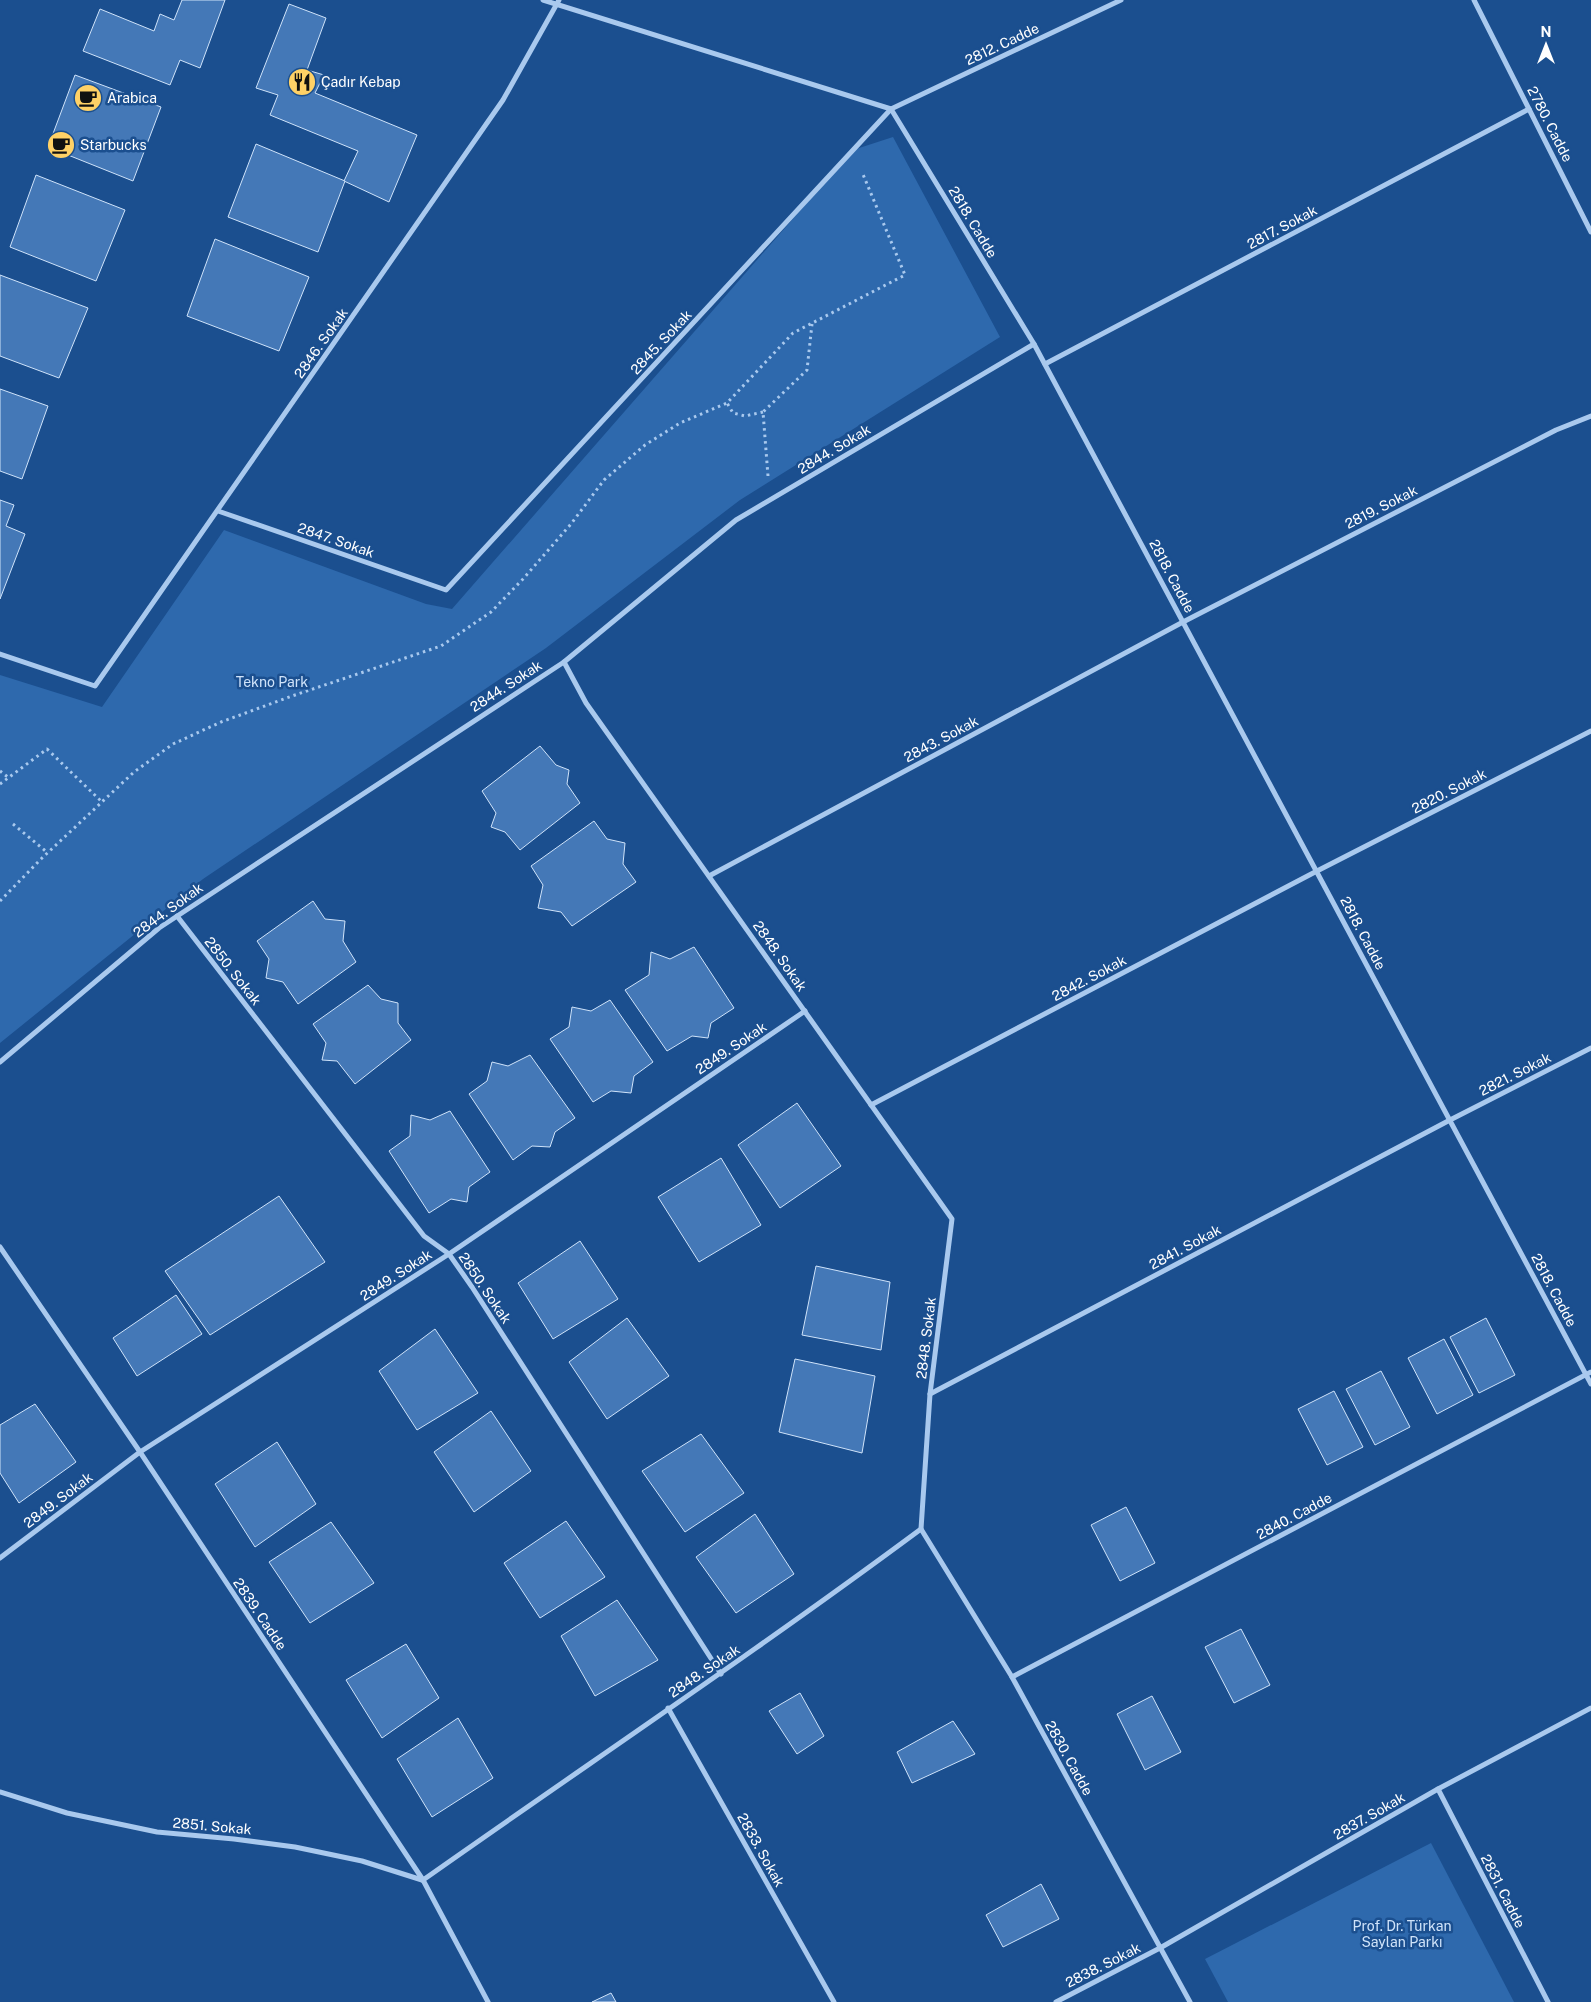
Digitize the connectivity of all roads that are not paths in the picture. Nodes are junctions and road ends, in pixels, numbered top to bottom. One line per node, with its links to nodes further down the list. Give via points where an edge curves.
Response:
1 (543, 0): 5 (street)
2 (559, 0): 5 (street, 2846. Sokak)
3 (1122, 0): 6 (street, 2812. Cadde)
4 (1474, 0): 7 (street, 2780. Cadde)
5 (555, 5): 6 (street); 12 (street, 2846. Sokak, via 503,100)
6 (891, 109): 9 (street, 2818. Cadde); 13 (street, 2845. Sokak)
7 (1530, 109): 8 (street, 2780. Cadde); 10 (street, 2817. Sokak)
8 (1591, 232)
9 (1034, 344): 10 (street, 2818. Cadde); 16 (street, 2844. Sokak, via 736,520)
10 (1045, 364): 14 (street, 2818. Cadde)
11 (1591, 416): 14 (street, 2819. Sokak, via 1556,430)
12 (218, 511): 13 (street, 2847. Sokak); 15 (street, 2846. Sokak, via 95,686)
13 (446, 590)
14 (1183, 622): 18 (street, 2818. Cadde); 19 (street, 2843. Sokak)
15 (0, 654)
16 (564, 662): 19 (street, 2848. Sokak, via 586,703); 20 (street, 2844. Sokak)
17 (1591, 730): 18 (street, 2820. Sokak)
18 (1317, 871): 24 (street, 2842. Sokak); 25 (street, 2818. Cadde)
19 (709, 876): 21 (street, 2848. Sokak)
20 (177, 916): 23 (street, 2844. Sokak); 27 (street, 2850. Sokak, via 424,1236)
21 (805, 1011): 24 (street, 2848. Sokak); 27 (street, 2849. Sokak)
22 (1591, 1048): 25 (street, 2821. Sokak)
23 (0, 1062)
24 (871, 1104): 30 (street, 2848. Sokak, via 952,1219)
25 (1450, 1120): 28 (street, 2818. Cadde); 30 (street, 2841. Sokak)
26 (0, 1247): 31 (street, 2839. Cadde)
27 (449, 1254): 31 (street, 2849. Sokak); 34 (street, 2850. Sokak)
28 (1589, 1373): 29 (street, 2818. Cadde); 35 (street, 2840. Cadde)
29 (1591, 1384)
30 (930, 1394): 32 (street, 2848. Sokak)
31 (140, 1452): 33 (street, 2849. Sokak); 40 (street, 2839. Cadde)
32 (921, 1529): 34 (street, 2848. Sokak); 35 (street, 2830. Cadde)
33 (0, 1558)
34 (721, 1674): 36 (street, 2848. Sokak)
35 (1012, 1677): 41 (street, 2830. Cadde)
36 (668, 1708): 40 (street, 2848. Sokak); 43 (street, 2833. Sokak)
37 (1591, 1708): 38 (street, 2837. Sokak)
38 (1438, 1790): 41 (street, 2837. Sokak); 46 (street, 2831. Cadde)
39 (0, 1792): 40 (street, 2851. Sokak, via 67,1813 157,1832 295,1847 362,1861)
40 (423, 1880): 42 (street, 2839. Cadde)
41 (1160, 1948): 44 (street, 2838. Sokak); 45 (street, 2830. Cadde)
42 (488, 2002)
43 (834, 2002)
44 (1056, 2002)
45 (1190, 2002)
46 (1548, 2002)

